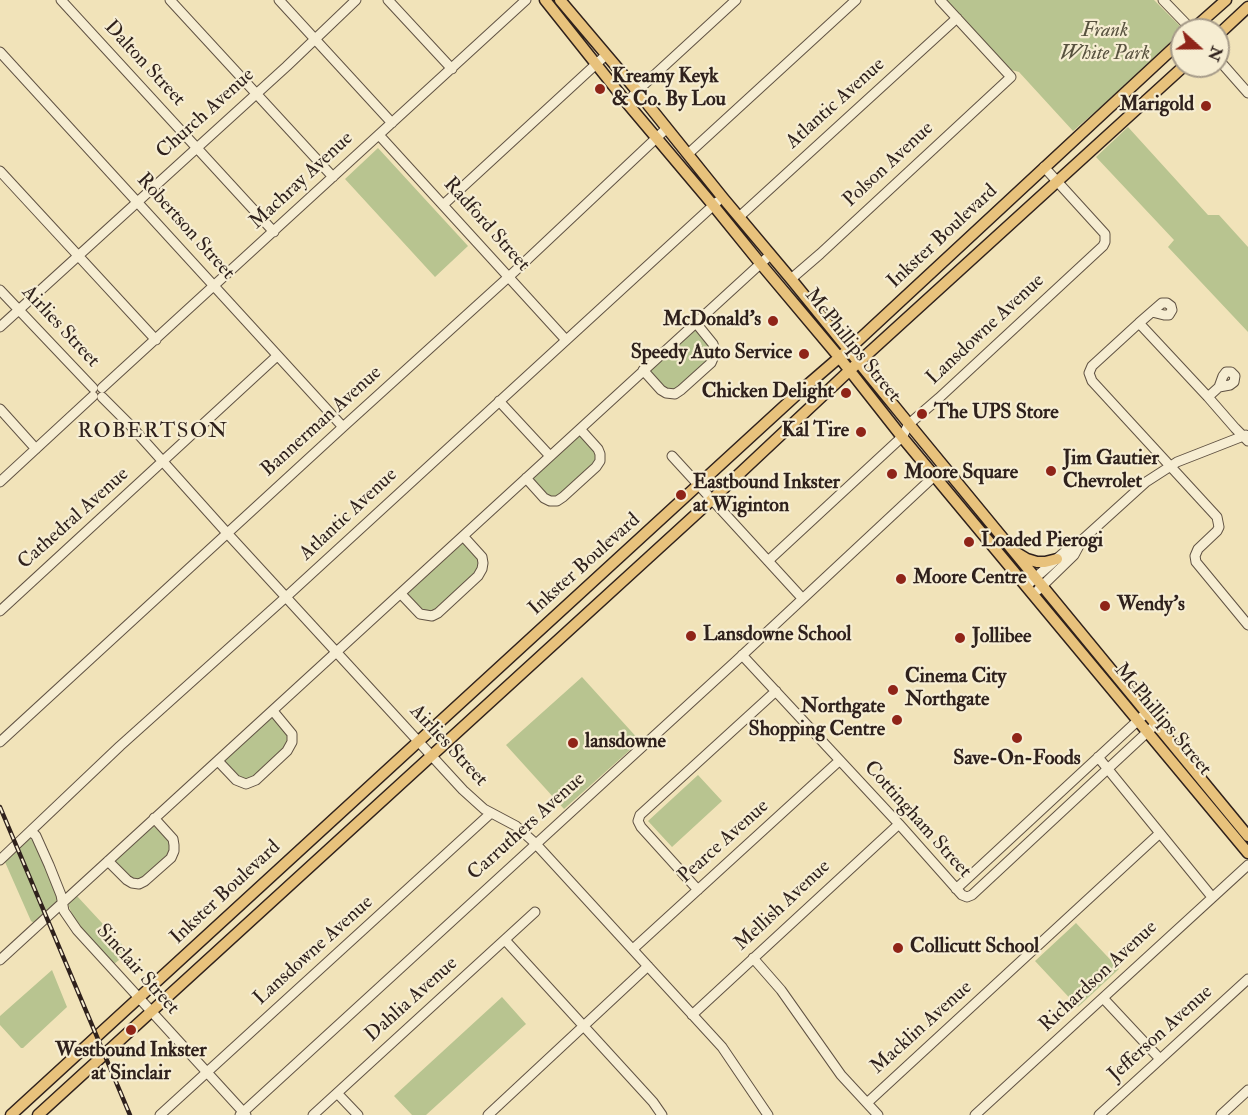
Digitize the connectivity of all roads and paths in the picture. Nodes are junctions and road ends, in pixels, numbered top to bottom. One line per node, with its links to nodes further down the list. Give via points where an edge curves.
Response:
1 (61, 0): 35 (street, Dalton Street)
2 (170, 0): 28 (street)
3 (279, 0): 19 (street)
4 (356, 0): 19 (street, Church Avenue)
5 (388, 0): 24 (street)
6 (526, 0): 24 (street, Machray Avenue)
7 (544, 0): 23 (main road, McPhillips Street)
8 (560, 0): 22 (main road, McPhillips Street)
9 (736, 0): 27 (street)
10 (856, 0): 36 (street)
11 (940, 0): 15 (street)
12 (1163, 0): 16 (street)
13 (1226, 0): 17 (main road)
14 (1248, 7): 18 (main road)
15 (957, 18): 45 (street, Atlantic Avenue); 51 (street, Polson Avenue, via 1011,77)
16 (1180, 18)
17 (1206, 18)
18 (1230, 24)
19 (314, 39): 28 (street, Church Avenue); 31 (street)
20 (1170, 51): 37 (main road, Inkster Boulevard)
21 (0, 52): 42 (street, Robertson Street)
22 (606, 55): 23 (street); 27 (main road, McPhillips Street)
23 (596, 65): 30 (main road, McPhillips Street); 43 (street)
24 (452, 69): 31 (street, Machray Avenue)
25 (1230, 73): 29 (street)
26 (1171, 78): 40 (main road, Inkster Boulevard)
27 (637, 91): 30 (street); 32 (main road, McPhillips Street)
28 (256, 93): 35 (street, Church Avenue); 39 (street)
29 (1248, 93)
30 (627, 103): 34 (main road, McPhillips Street)
31 (392, 123): 33 (street, Machray Avenue)
32 (667, 128): 34 (street, Bannerman Avenue); 36 (main road, McPhillips Street)
33 (379, 135): 39 (street, Machray Avenue); 43 (street, Radford Street)
34 (657, 139): 44 (main road, McPhillips Street); 50 (street, Bannerman Avenue)
35 (196, 147): 42 (street, Church Avenue); 46 (street, Dalton Street)
36 (688, 154): 41 (main road, McPhillips Street)
37 (1044, 167): 40 (street, Lansdowne Avenue); 61 (main road, Inkster Boulevard)
38 (0, 171): 47 (street)
39 (333, 177): 46 (street, Machray Avenue)
40 (1057, 181): 64 (main road, Inkster Boulevard); 72 (street, Lansdowne Avenue, via 1105,234 1103,246)
41 (723, 198): 44 (street, Atlantic Avenue); 45 (main road, McPhillips Street)
42 (138, 202): 47 (street, Church Avenue); 52 (street, Robertson Street)
43 (443, 205): 50 (street, Radford Street)
44 (713, 205): 49 (main road, McPhillips Street); 60 (street, Atlantic Avenue)
45 (739, 217): 48 (main road, McPhillips Street)
46 (274, 232): 52 (street, Machray Avenue)
47 (78, 255): 54 (street, Church Avenue); 59 (street)
48 (770, 255): 49 (street); 51 (main road, McPhillips Street)
49 (760, 263): 56 (street); 63 (main road, McPhillips Street)
50 (508, 277): 60 (street, Radford Street); 73 (street, Bannerman Avenue)
51 (791, 279): 61 (main road, McPhillips Street)
52 (215, 286): 59 (street, Machray Avenue); 62 (street, Robertson Street)
53 (0, 290): 54 (street, Airlies Street)
54 (18, 310): 58 (street, Church Avenue); 68 (street, Airlies Street)
55 (1152, 312): 57 (street)
56 (696, 323): 65 (street); 65 (street, via 713,344 714,356 681,390 666,393)
57 (1139, 323): 69 (street); 82 (street, via 1089,373)
58 (0, 327)
59 (156, 340): 68 (street, Machray Avenue)
60 (566, 340): 70 (street, Atlantic Avenue)
61 (849, 349): 63 (main road, Inkster Boulevard); 64 (main road, McPhillips Street)
62 (278, 356): 73 (street, Robertson Street); 80 (street, Cathedral Avenue)
63 (839, 357): 66 (main road, McPhillips Street); 86 (main road, Inkster Boulevard)
64 (859, 362): 66 (main road, Inkster Boulevard); 72 (main road, McPhillips Street)
65 (643, 370): 74 (street)
66 (849, 370): 75 (main road, McPhillips Street); 87 (main road, Inkster Boulevard)
67 (1219, 387): 69 (street)
68 (98, 393): 77 (street, Machray Avenue); 80 (street, Airlies Street)
69 (1208, 397): 76 (street)
70 (500, 401): 78 (street); 96 (street, Atlantic Avenue)
71 (0, 409): 77 (street)
72 (909, 424): 75 (street, Lansdowne Avenue); 81 (main road, McPhillips Street)
73 (343, 427): 88 (street, Bannerman Avenue)
74 (580, 429): 78 (street); 84 (street, via 598,448 600,460 563,497 556,501 544,498)
75 (903, 436): 83 (main road, McPhillips Street); 93 (street, Lansdowne Avenue)
76 (1246, 437): 82 (street)
77 (36, 449): 85 (street, Machray Avenue)
78 (550, 456): 84 (street)
79 (672, 456): 86 (street)
80 (164, 461): 88 (street, Airlies Street); 98 (street, Cathedral Avenue)
81 (944, 467): 83 (street, Carruthers Avenue); 91 (main road, McPhillips Street)
82 (1170, 467): 90 (street, via 1146,482); 99 (street, via 1217,517 1219,527 1198,549 1196,562)
83 (934, 475): 94 (main road, McPhillips Street); 97 (street, Carruthers Avenue)
84 (526, 478): 89 (street)
85 (0, 482)
86 (699, 485): 87 (street); 106 (main road, Inkster Boulevard)
87 (712, 499): 93 (street); 108 (main road, Inkster Boulevard)
88 (227, 533): 96 (street, Airlies Street); 107 (street, Bannerman Avenue)
89 (463, 536): 95 (street); 95 (street, via 482,557 478,576 432,616 420,614)
90 (1082, 540): 92 (street); 94 (street, via 1074,555)
91 (1012, 550): 92 (main road, via 1037,562); 94 (main road, McPhillips Street)
92 (1057, 559): 94 (street)
93 (768, 561): 97 (street)
94 (1034, 586): 104 (main road, McPhillips Street)
95 (401, 594): 100 (street)
96 (286, 597): 100 (street, Airlies Street); 116 (street, Atlantic Avenue)
97 (802, 598): 101 (street, Carruthers Avenue)
98 (0, 611)
99 (1248, 625)
100 (337, 652): 103 (street); 106 (street, Airlies Street)
101 (742, 655): 102 (street, Cottingham Street); 119 (street, Carruthers Avenue)
102 (776, 692): 111 (street, Cottingham Street); 125 (street, via 640,815 641,827)
103 (273, 711): 110 (street); 110 (street, via 292,734 292,742 256,780 236,780)
104 (1142, 716): 105 (main road, McPhillips Street); 109 (street)
105 (1152, 728): 112 (street); 118 (main road, McPhillips Street); 120 (main road, McPhillips Street)
106 (418, 741): 108 (street, Airlies Street); 135 (main road, Inkster Boulevard)
107 (0, 742)
108 (432, 755): 113 (street, Airlies Street, via 474,801); 137 (main road, Inkster Boulevard)
109 (1098, 758): 112 (street); 124 (street)
110 (218, 761): 114 (street)
111 (839, 761): 115 (street, Cottingham Street); 125 (street, Pearce Avenue)
112 (1108, 770): 117 (street); 124 (street, Cottingham Street, via 972,896 962,895)
113 (491, 813): 119 (street, Airlies Street, via 516,826); 141 (street, Lansdowne Avenue)
114 (154, 818): 122 (street); 122 (street, via 172,839 171,858 139,884 127,880)
115 (898, 824): 124 (street, Cottingham Street); 131 (street, Mellish Avenue)
116 (31, 831): 121 (street, Atlantic Avenue); 127 (street, Sinclair Street)
117 (1160, 833): 126 (street); 144 (street, Macklin Avenue)
118 (1248, 836)
119 (536, 843): 130 (street, Airlies Street); 145 (street, Carruthers Avenue)
120 (1248, 852)
121 (1, 856)
122 (108, 861): 127 (street)
123 (1248, 865): 126 (street, Richardson Avenue)
124 (956, 889)
125 (698, 890): 130 (street, Pearce Avenue)
126 (1212, 897): 136 (street, Richardson Avenue)
127 (63, 903): 132 (street); 135 (street, Sinclair Street, via 77,930)
128 (535, 912): 129 (street, Dahlia Avenue)
129 (505, 940): 139 (street); 143 (street, Dahlia Avenue)
130 (633, 949): 133 (street, Airlies Street)
131 (753, 958): 138 (street, Mellish Avenue); 144 (street, via 781,990 841,1075)
132 (0, 960)
133 (648, 966): 138 (street, Airlies Street); 139 (street)
134 (1248, 979): 140 (street, Jefferson Avenue)
135 (139, 998): 137 (street, Sinclair Street); 146 (main road, Inkster Boulevard)
136 (1103, 998): 140 (street); 155 (street, Richardson Avenue)
137 (151, 1012): 141 (street, Sinclair Street); 147 (main road, Inkster Boulevard)
138 (692, 1015): 153 (street, Airlies Street, via 722,1047)
139 (584, 1026): 151 (street); 152 (street)
140 (1160, 1059): 156 (street, Jefferson Avenue)
141 (207, 1073): 145 (street, Sinclair Street); 148 (street, Lansdowne Avenue)
142 (1248, 1090): 157 (street)
143 (337, 1093): 149 (street, Dahlia Avenue); 150 (street)
144 (867, 1103): 154 (street)
145 (243, 1114)
146 (11, 1115)
147 (38, 1115)
148 (160, 1115)
149 (313, 1115)
150 (358, 1115)
151 (488, 1115)
152 (662, 1115)
153 (768, 1115)
154 (878, 1115)
155 (975, 1115)
156 (1099, 1115)
157 (1221, 1115)

